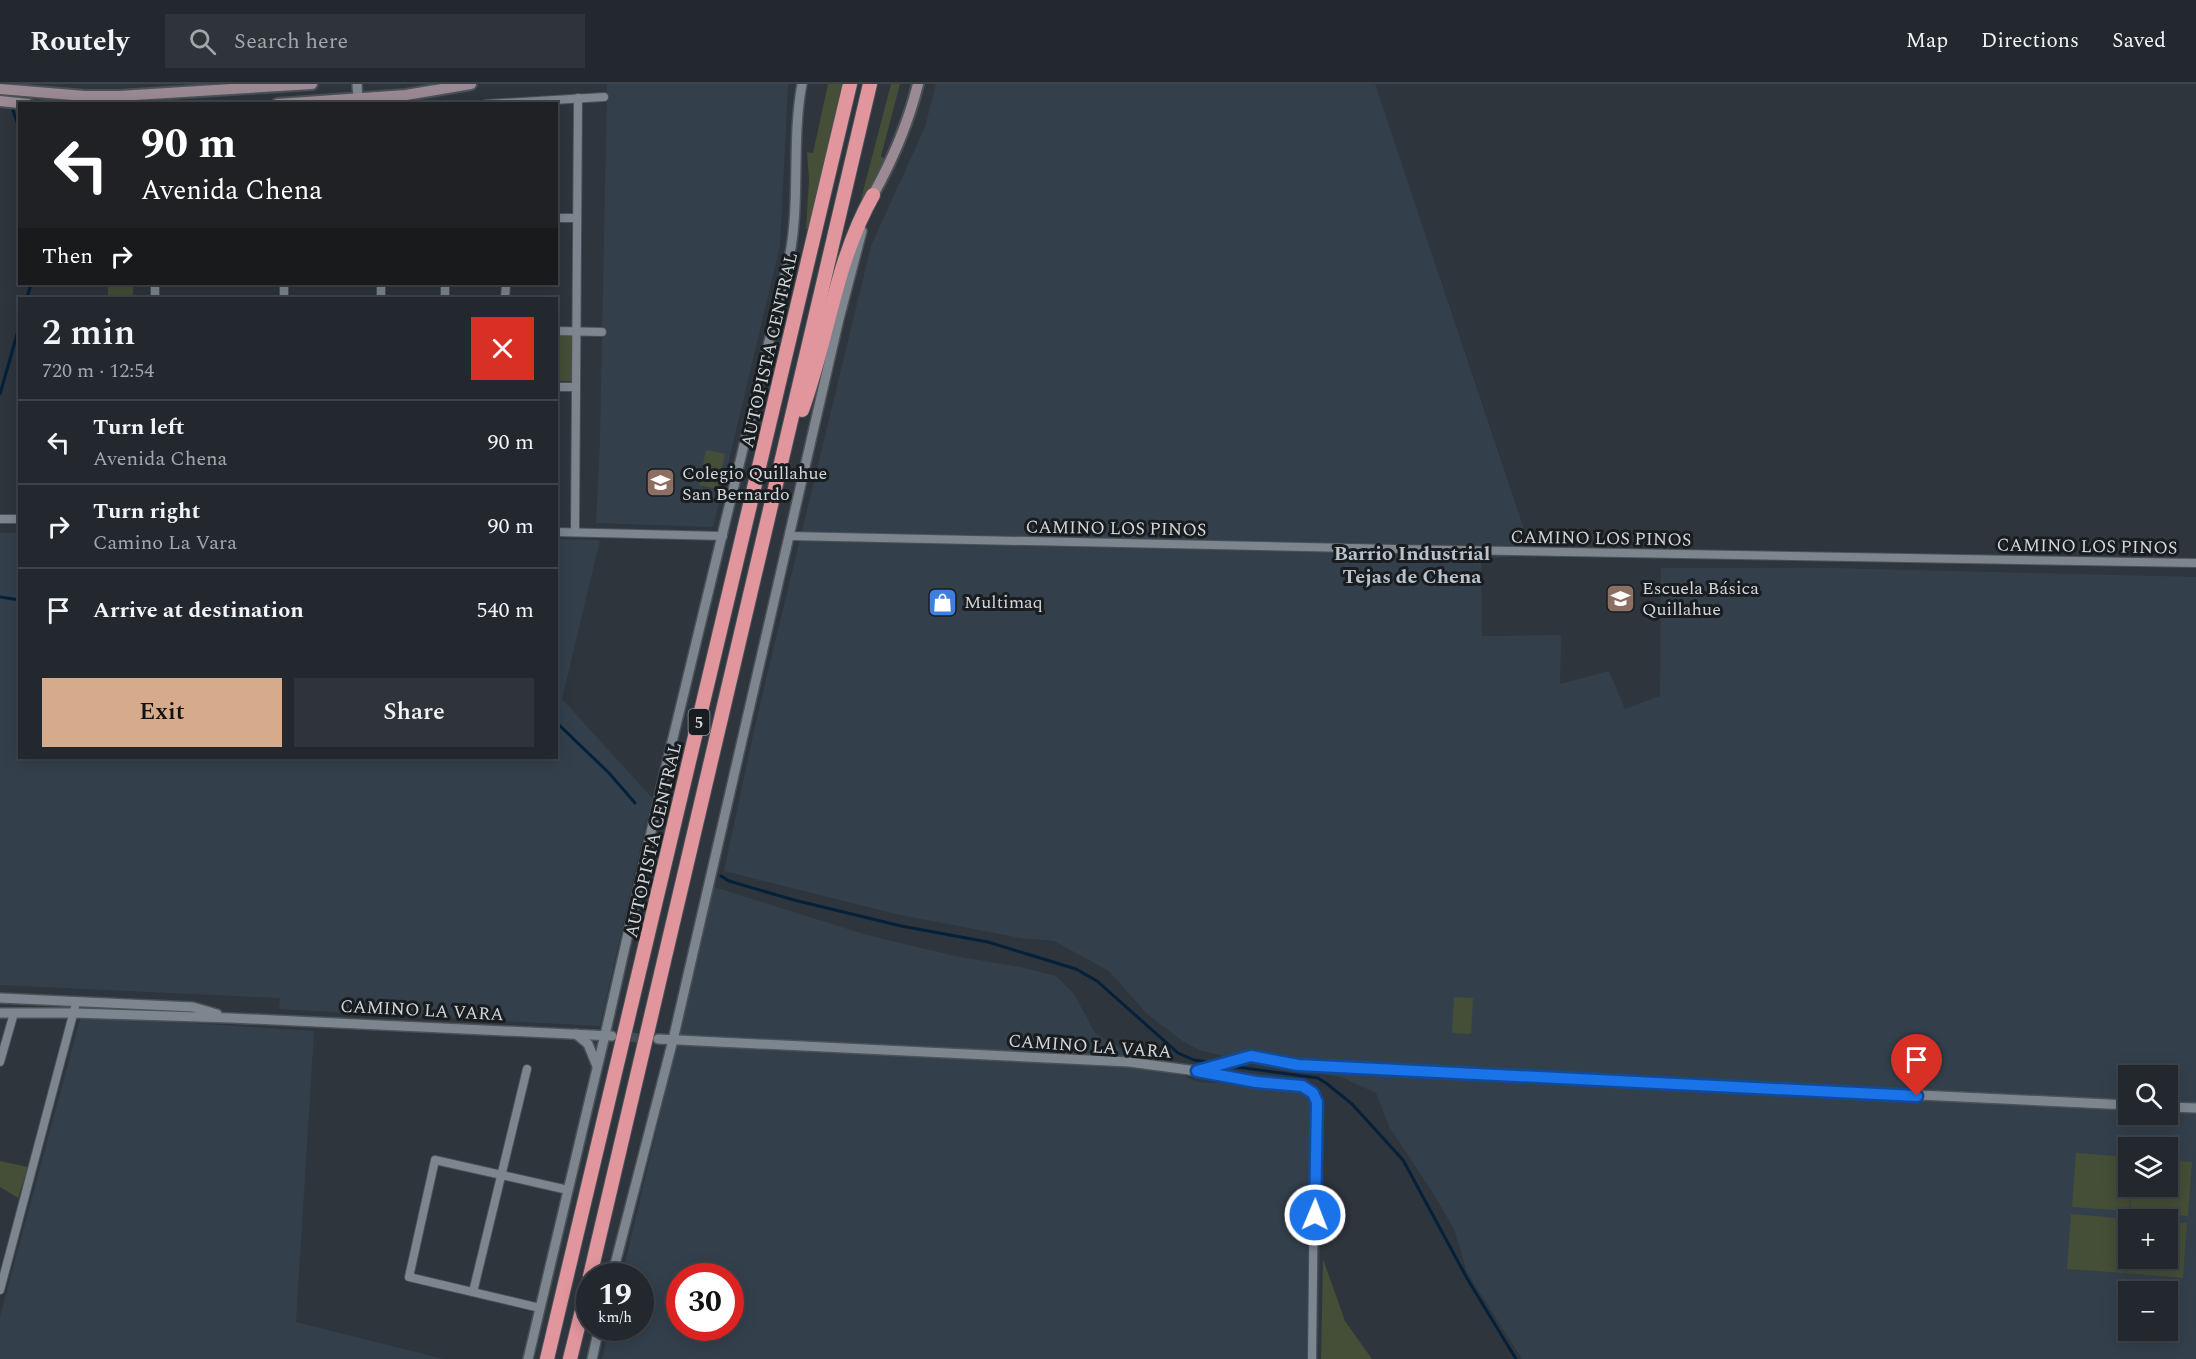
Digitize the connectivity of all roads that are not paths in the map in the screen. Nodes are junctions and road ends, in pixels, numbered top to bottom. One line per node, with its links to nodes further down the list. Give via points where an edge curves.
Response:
1 (312, 84): 8 (main road)
2 (357, 84): 13 (street)
3 (471, 84): 13 (main road)
4 (802, 84): 30 (street, via 796,129 792,241)
5 (850, 84): 60 (highway, AUTOPISTA CENTRAL / 5)
6 (870, 84): 25 (highway, 5)
7 (918, 84): 17 (main road, via 901,141)
8 (169, 88): 9 (main road, via 103,96)
9 (0, 89)
10 (604, 97): 11 (street)
11 (578, 98): 15 (street); 19 (street)
12 (0, 101): 16 (main road)
13 (358, 101): 14 (main road)
14 (331, 102)
15 (521, 102)
16 (18, 103)
17 (873, 195): 25 (highway, via 845,255 808,391); 31 (street, via 855,254)
18 (558, 218): 19 (street)
19 (578, 218): 21 (street)
20 (558, 331): 21 (street)
21 (577, 332): 22 (street); 24 (street)
22 (602, 332)
23 (558, 387): 24 (street)
24 (576, 387): 29 (street)
25 (786, 445): 52 (highway, 5)
26 (0, 519): 27 (street)
27 (18, 519)
28 (558, 532): 29 (street)
29 (575, 532): 30 (street)
30 (723, 536): 40 (street, via 664,775)
31 (790, 536): 32 (street, CAMINO LOS PINOS); 42 (street)
32 (2196, 563)
33 (0, 998): 34 (street, CAMINO LA VARA)
34 (77, 1001): 35 (street); 38 (street, CAMINO LA VARA, via 193,1007)
35 (74, 1012): 37 (street, CAMINO LA VARA); 38 (street, CAMINO LA VARA); 54 (street)
36 (0, 1013): 37 (street, CAMINO LA VARA)
37 (14, 1013): 43 (street)
38 (231, 1018): 39 (street, CAMINO LA VARA)
39 (573, 1033): 40 (street, CAMINO LA VARA); 44 (street, via 588,1044)
40 (609, 1035): 44 (street)
41 (658, 1039): 42 (street, CAMINO LA VARA)
42 (673, 1040): 46 (street, CAMINO LA VARA, via 1129,1062); 53 (street)
43 (0, 1062)
44 (598, 1067): 51 (street)
45 (527, 1069): 50 (street)
46 (1197, 1071): 47 (street, CAMINO LA VARA, via 1251,1056 1288,1064); 63 (street, via 1302,1086 1315,1097)
47 (2118, 1105)
48 (2178, 1107): 49 (street)
49 (2196, 1108)
50 (502, 1175): 51 (street); 55 (street); 55 (street, via 435,1160 409,1276)
51 (568, 1190): 56 (street)
52 (593, 1263)
53 (615, 1263)
54 (0, 1290)
55 (473, 1292): 56 (street)
56 (540, 1308): 59 (street)
57 (576, 1334): 61 (highway, 5)
58 (596, 1341): 62 (street)
59 (528, 1359)
60 (548, 1359)
61 (570, 1359)
62 (592, 1359)
63 (1312, 1359)

